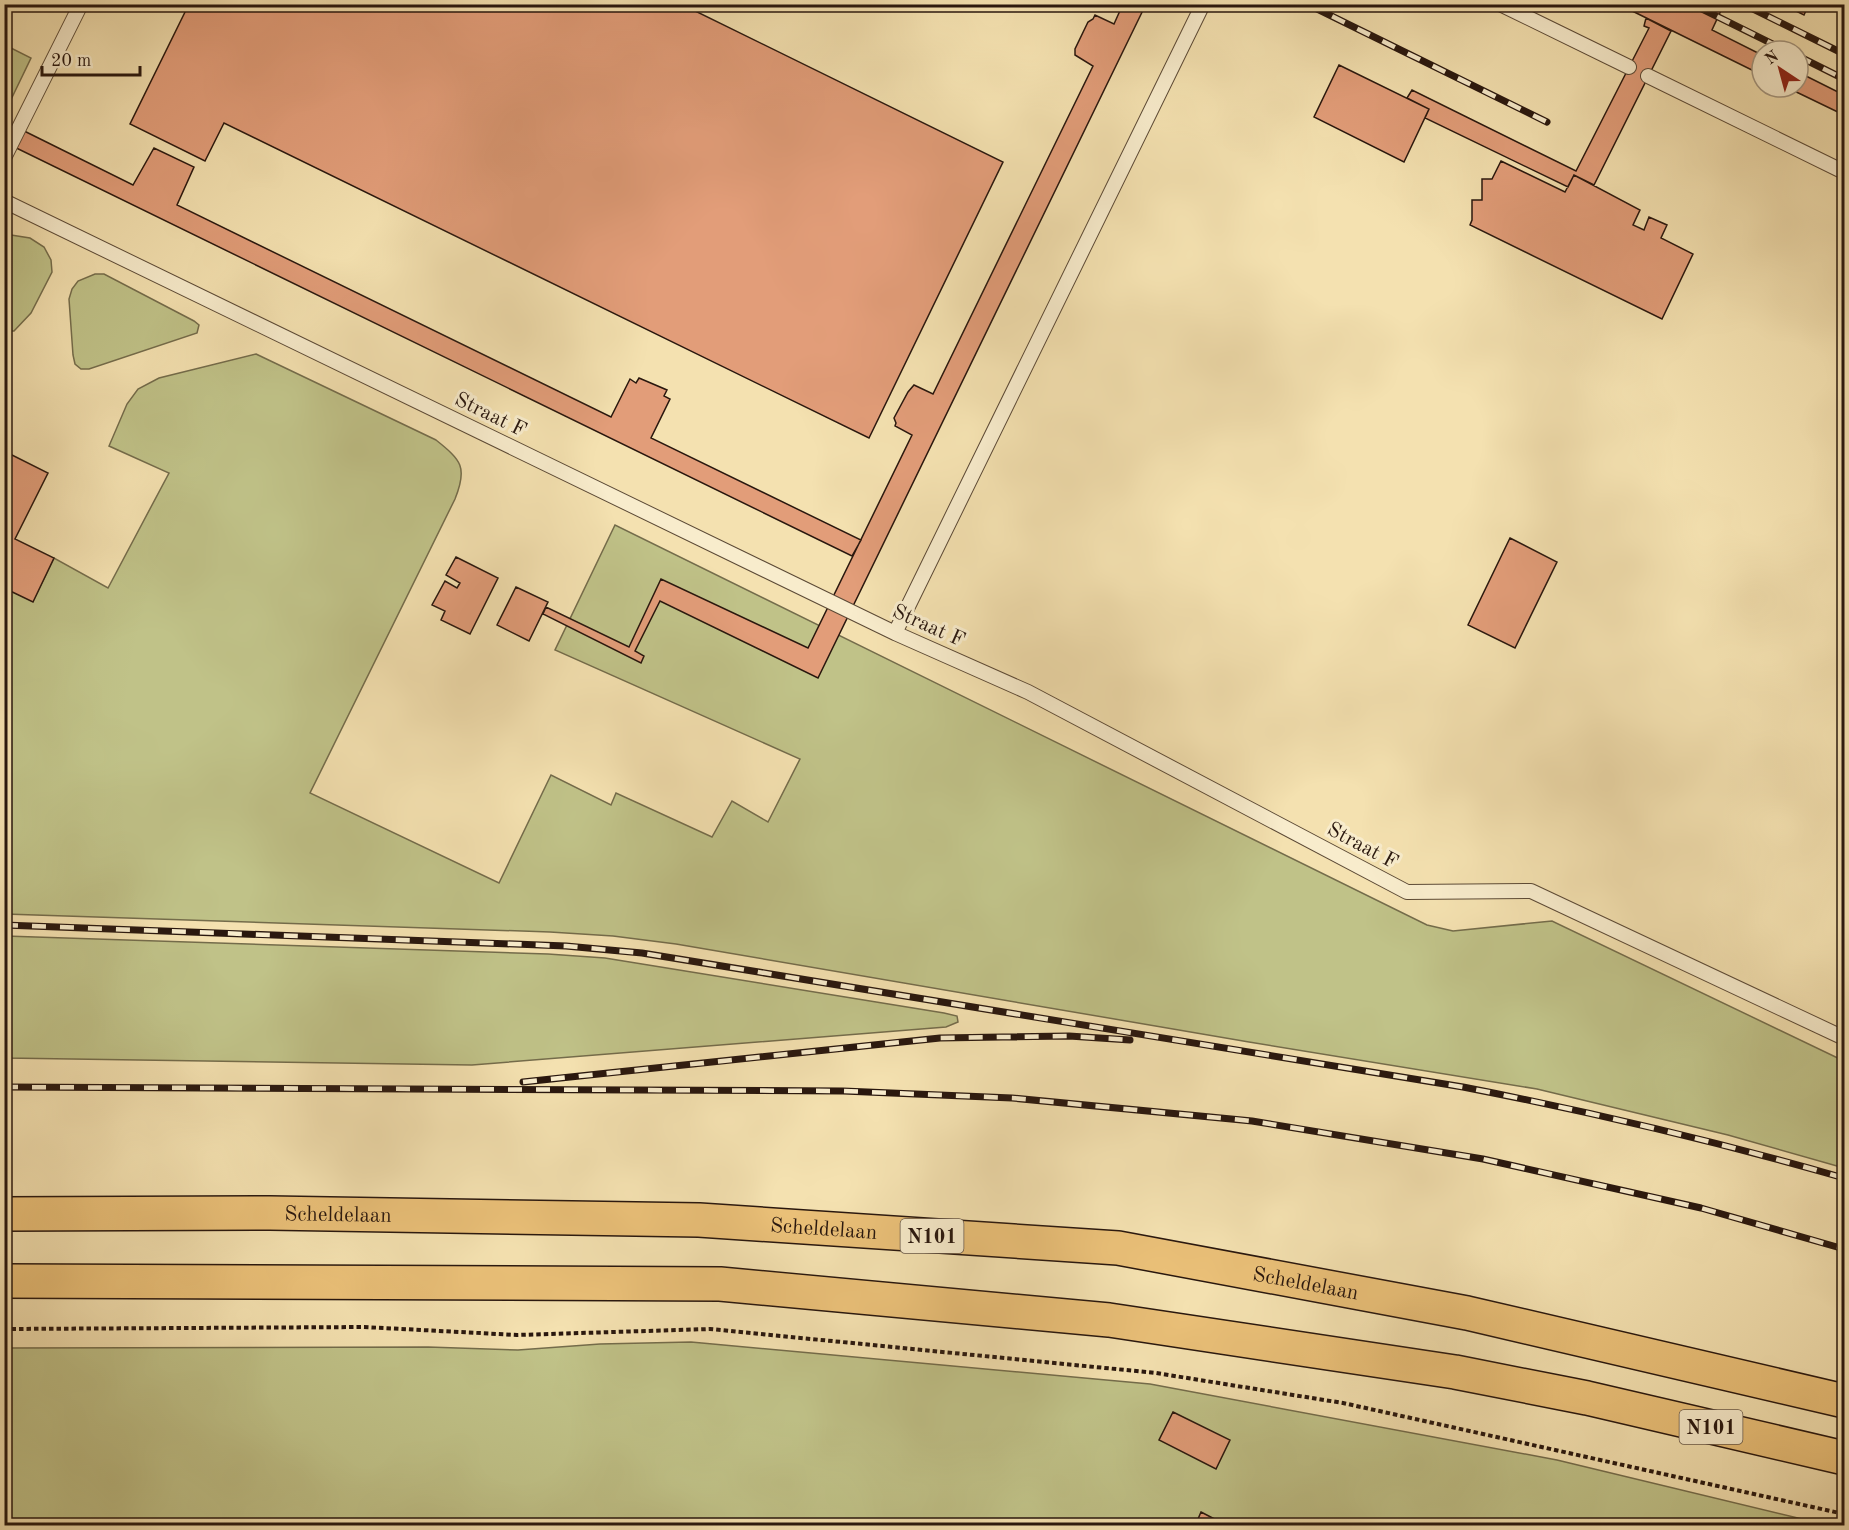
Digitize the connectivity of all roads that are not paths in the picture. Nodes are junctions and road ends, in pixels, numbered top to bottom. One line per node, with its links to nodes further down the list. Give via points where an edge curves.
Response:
1 (81, 4): 6 (lane)
2 (1203, 4): 9 (lane)
3 (1500, 4): 4 (lane)
4 (1629, 67)
5 (1648, 76): 7 (lane)
6 (4, 158)
7 (1845, 172)
8 (4, 201): 9 (lane, Straat F)
9 (895, 633): 10 (lane, Straat F, via 1028,692 1407,892 1531,891)
10 (1845, 1038)
11 (4, 1214): 13 (main road, Scheldelaan / N101, via 270,1213 699,1220 1118,1248 1467,1313)
12 (4, 1281): 14 (main road, N101, via 720,1284 1109,1320 1455,1372 1587,1398)
13 (1845, 1401)
14 (1841, 1462)

